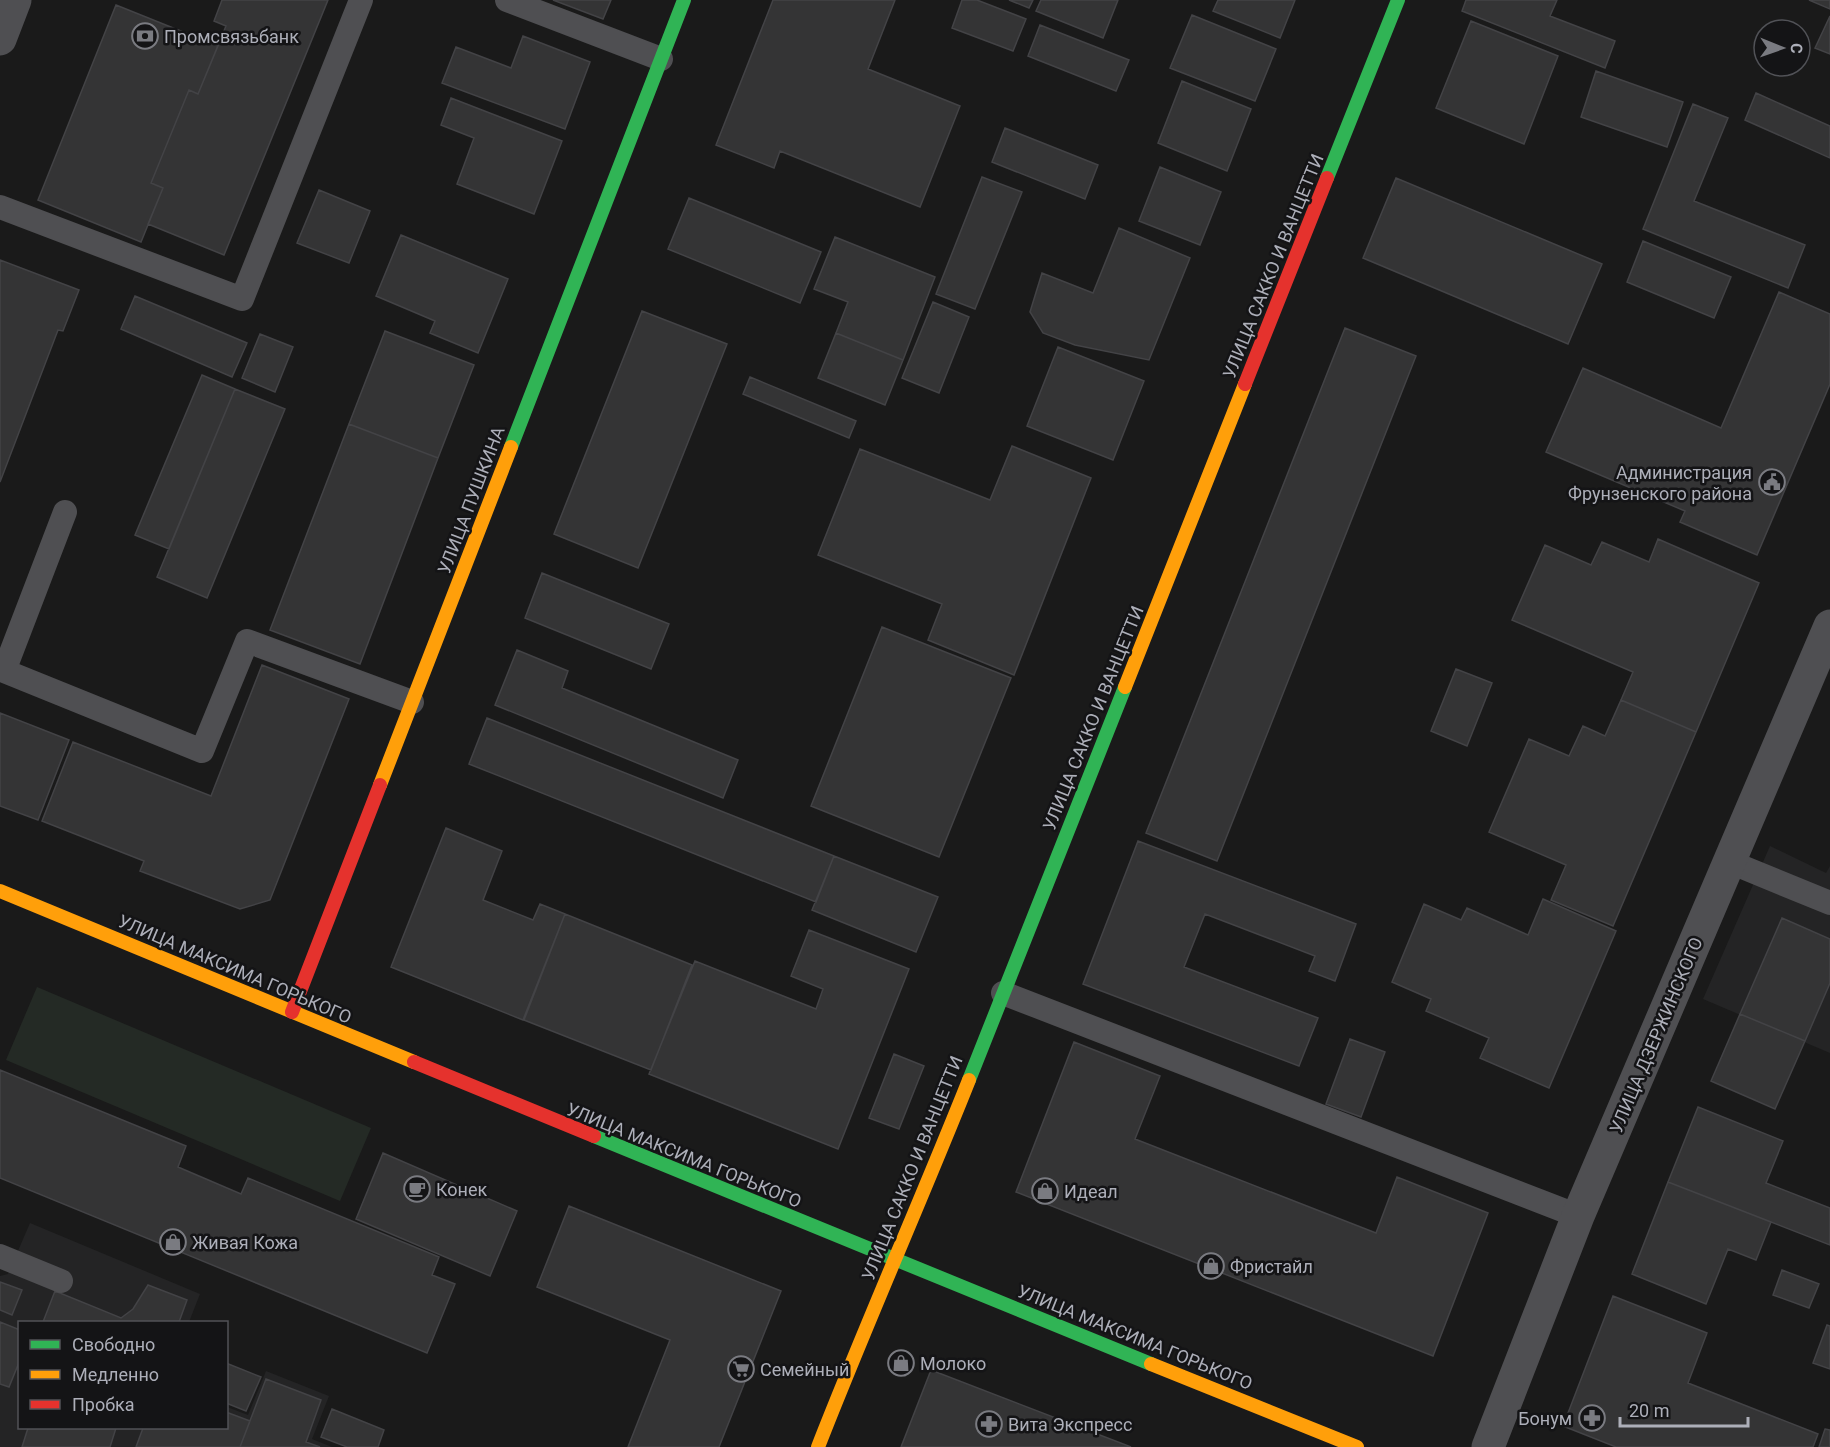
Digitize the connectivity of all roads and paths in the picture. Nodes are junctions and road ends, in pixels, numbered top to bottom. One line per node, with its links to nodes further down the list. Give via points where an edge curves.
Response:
1 (15, 0): 6 (street)
2 (361, 0): 8 (lane, via 242,299)
3 (507, 0): 7 (lane)
4 (684, 0): 7 (street, УЛИЦА ПУШКИНА)
5 (1398, 0): 15 (street, УЛИЦА САККО И ВАНЦЕТТИ)
6 (0, 39)
7 (661, 59): 11 (street, УЛИЦА ПУШКИНА)
8 (0, 207)
9 (65, 512): 11 (lane, via 4,671 202,751 247,641)
10 (1830, 626): 12 (street, УЛИЦА ДЗЕРЖИНСКОГО)
11 (412, 702): 16 (street, УЛИЦА ПУШКИНА)
12 (1730, 862): 14 (lane); 17 (street, УЛИЦА ДЗЕРЖИНСКОГО)
13 (0, 891): 16 (street, УЛИЦА МАКСИМА ГОРЬКОГО)
14 (1830, 903)
15 (1003, 993): 17 (lane); 19 (street, УЛИЦА САККО И ВАНЦЕТТИ)
16 (292, 1012): 19 (street, УЛИЦА МАКСИМА ГОРЬКОГО)
17 (1578, 1216): 23 (street, УЛИЦА ДЗЕРЖИНСКОГО)
18 (0, 1256): 20 (lane)
19 (895, 1260): 21 (street, УЛИЦА САККО И ВАНЦЕТТИ); 22 (street, УЛИЦА МАКСИМА ГОРЬКОГО)
20 (61, 1281)
21 (818, 1447)
22 (1357, 1447)
23 (1488, 1447)

